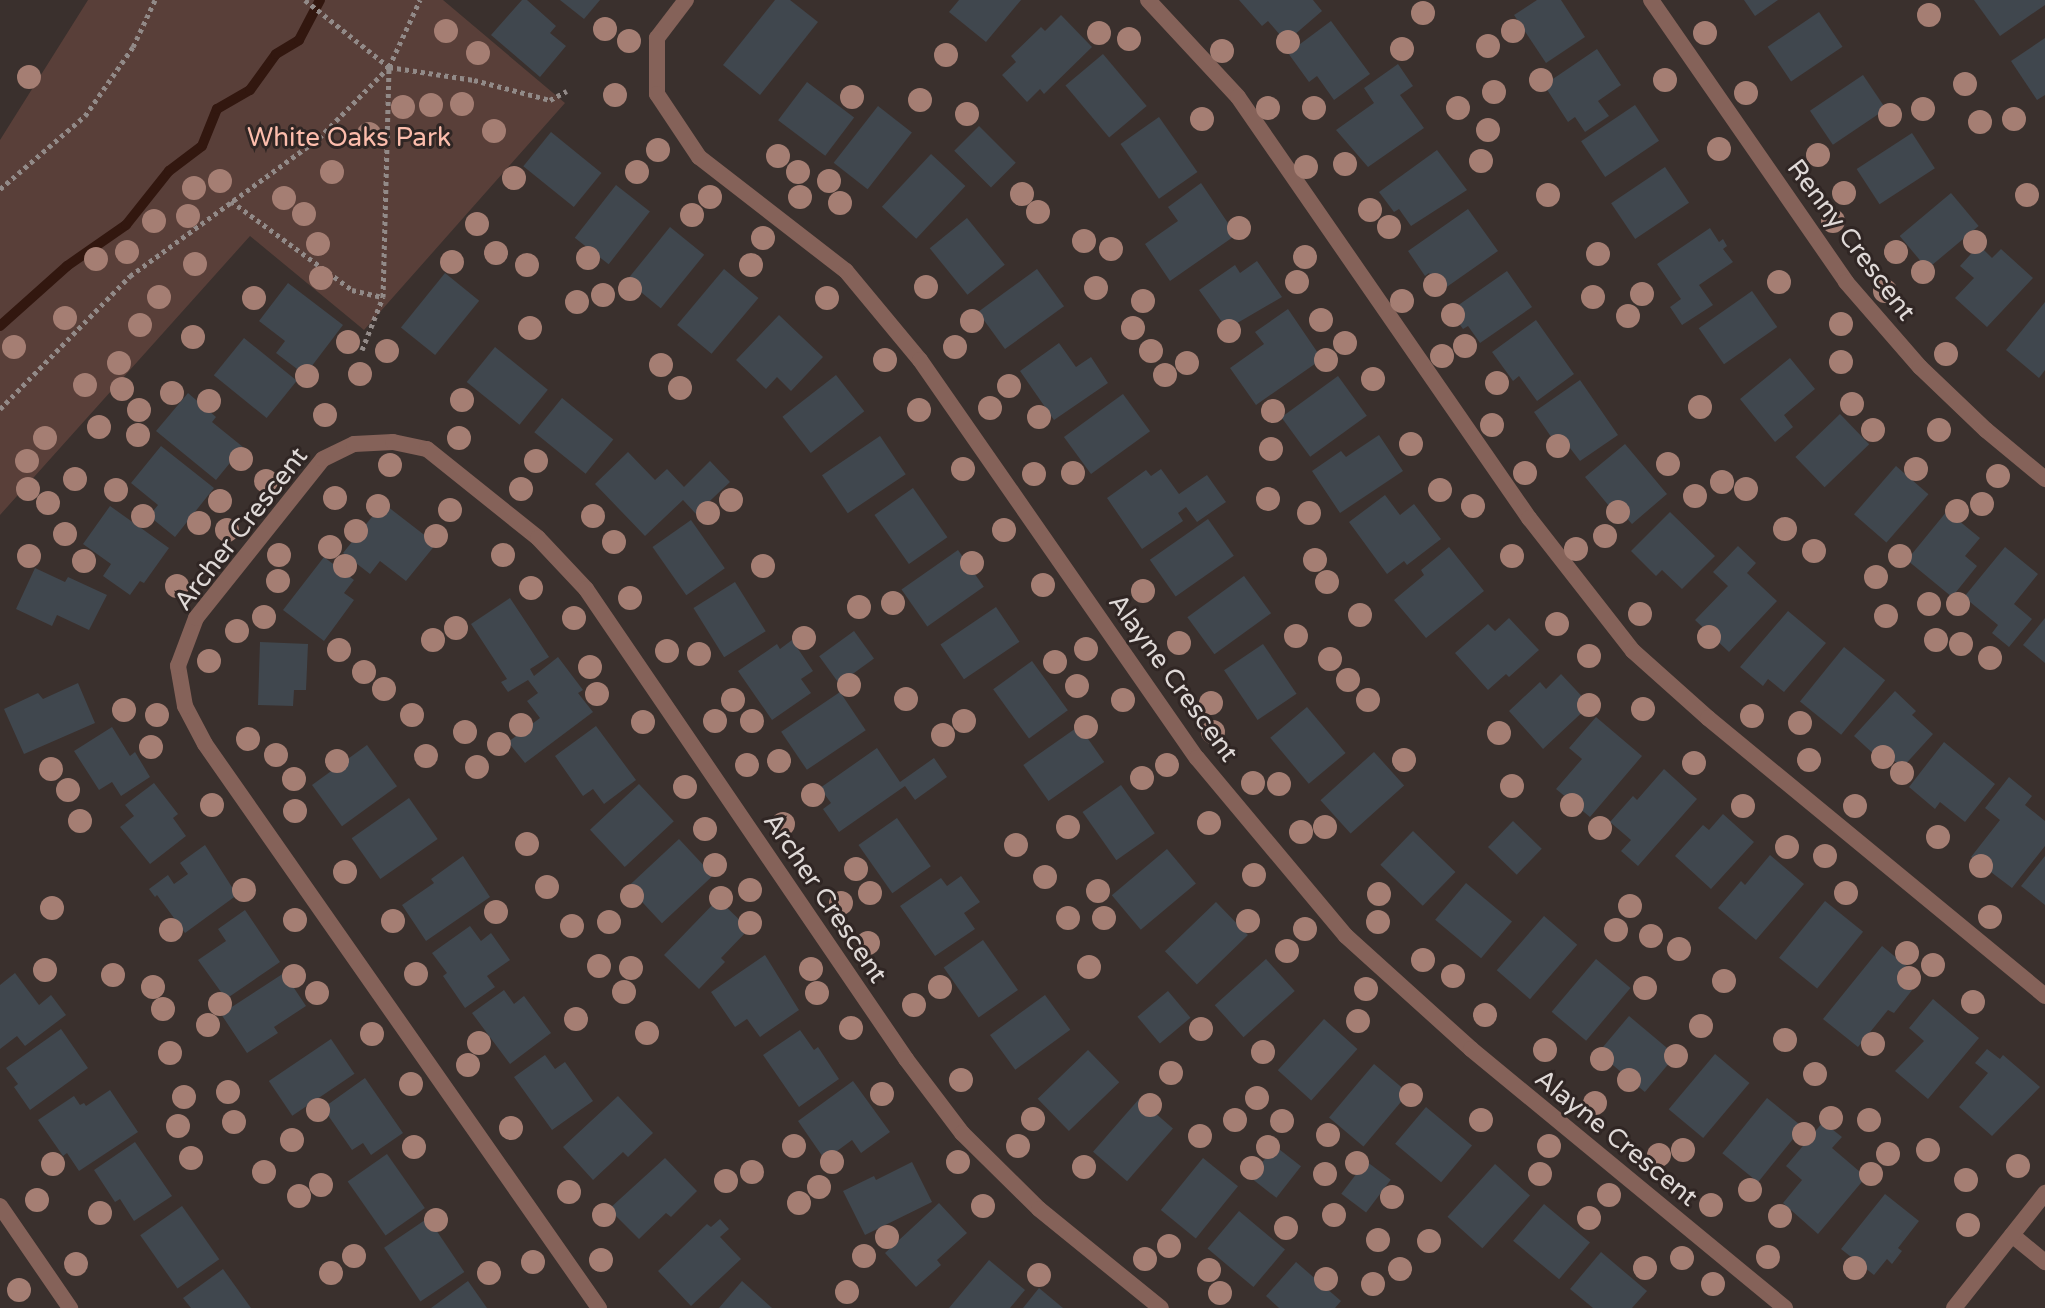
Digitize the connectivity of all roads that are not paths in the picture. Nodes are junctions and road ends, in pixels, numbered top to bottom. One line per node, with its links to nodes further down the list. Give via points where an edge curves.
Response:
1 (686, 0): 13 (street, Alayne Crescent, via 657,38 657,94 699,157 846,271 874,304 920,360 1197,758 1346,936 1471,1049)
2 (1148, 0): 5 (street, via 1238,97 1529,518 1633,651)
3 (1651, 0): 4 (street, Renny Crescent, via 1846,282 1920,367)
4 (2045, 479)
5 (2045, 996)
6 (2045, 1193): 8 (street)
7 (0, 1206): 10 (street)
8 (2012, 1235): 9 (street); 14 (street)
9 (2045, 1262)
10 (70, 1308)
11 (599, 1308): 12 (street, Archer Crescent, via 205,744 185,706 178,666 196,618 323,459 354,444 393,442 427,449 538,538 586,589 962,1133 1039,1209)
12 (1161, 1308)
13 (1785, 1308)
14 (1954, 1308)

